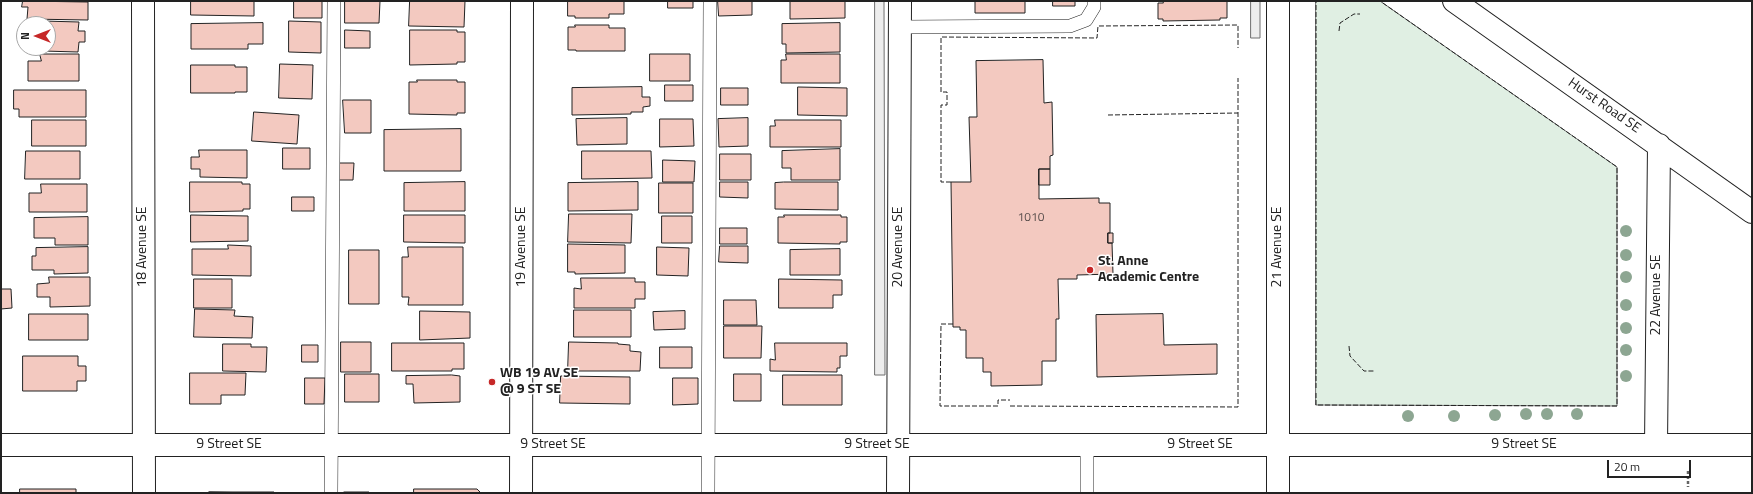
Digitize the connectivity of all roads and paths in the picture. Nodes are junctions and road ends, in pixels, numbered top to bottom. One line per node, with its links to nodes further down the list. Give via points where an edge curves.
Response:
1 (143, 1): 13 (street, 18 Avenue SE)
2 (334, 1): 14 (lane)
3 (522, 1): 15 (street, 19 Avenue SE)
4 (710, 1): 16 (lane)
5 (900, 1): 9 (street, 20 Avenue SE)
6 (1094, 1): 9 (lane, via 1094,7 1086,20 1070,26)
7 (1278, 1): 19 (street, 21 Avenue SE)
8 (1454, 1): 10 (street, Hurst Road SE)
9 (900, 27): 17 (street, 20 Avenue SE)
10 (1658, 145): 11 (street, Hurst Road SE); 20 (street, 22 Avenue SE)
11 (1752, 212)
12 (1, 445): 13 (street, 9 Street SE)
13 (143, 445): 14 (street, 9 Street SE); 24 (street, 18 Avenue SE)
14 (332, 445): 15 (street, 9 Street SE); 25 (lane)
15 (522, 445): 16 (street, 9 Street SE); 26 (street, 19 Avenue SE)
16 (710, 445): 17 (street, 9 Street SE); 27 (lane)
17 (899, 445): 18 (street, 9 Street SE); 28 (street, 20 Avenue SE)
18 (1088, 445): 19 (street, 9 Street SE); 29 (lane)
19 (1278, 445): 20 (street, 9 Street SE); 30 (street, 21 Avenue SE)
20 (1656, 445): 21 (street, 9 Street SE)
21 (1752, 445)
22 (1688, 467): 23 (path)
23 (1688, 487)
24 (144, 493)
25 (331, 493)
26 (521, 493)
27 (708, 493)
28 (898, 493)
29 (1087, 493)
30 (1278, 493)

